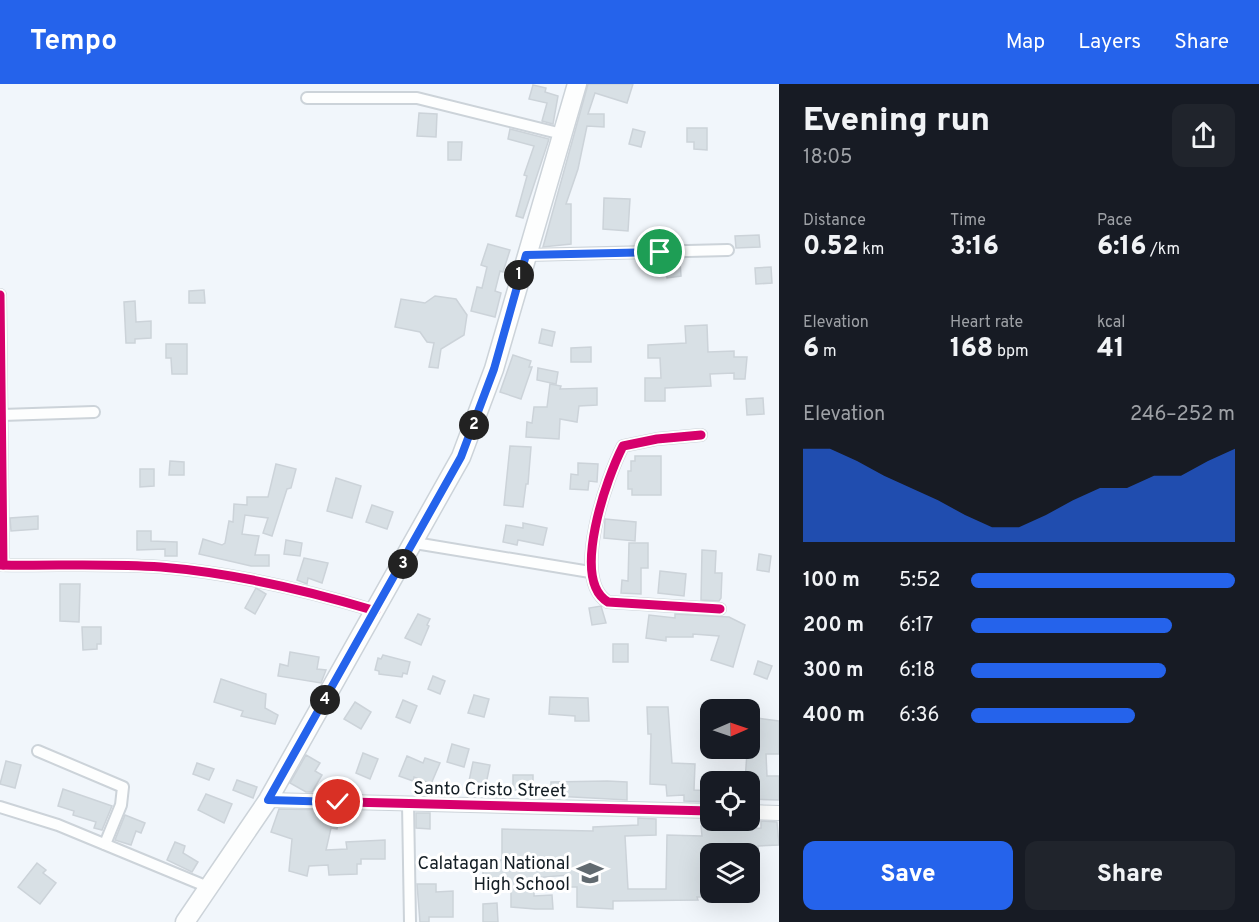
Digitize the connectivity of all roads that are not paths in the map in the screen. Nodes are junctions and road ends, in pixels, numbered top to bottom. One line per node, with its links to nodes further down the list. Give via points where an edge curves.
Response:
1 (578, 84): 3 (main road)
2 (307, 98): 3 (street, via 417,98)
3 (562, 134): 5 (main road)
4 (728, 250): 5 (street)
5 (526, 255): 10 (main road, via 475,424)
6 (0, 295): 8 (street)
7 (94, 412): 8 (street)
8 (2, 415): 11 (street)
9 (700, 435): 12 (street, via 623,446 610,472)
10 (415, 543): 12 (street); 14 (main road)
11 (2, 565): 14 (street, via 159,567 221,574 318,593)
12 (590, 572): 13 (street, via 599,597 608,602)
13 (720, 609)
14 (376, 611): 16 (main road)
15 (38, 751): 22 (street, via 123,787 121,805)
16 (268, 800): 17 (street, Santo Cristo Street); 23 (main road)
17 (408, 804): 19 (street, Santo Cristo Street); 25 (street)
18 (0, 807): 22 (street)
19 (700, 811)
20 (760, 812): 21 (street)
21 (779, 813)
22 (105, 844): 23 (street)
23 (208, 887): 24 (main road)
24 (185, 922)
25 (410, 922)

